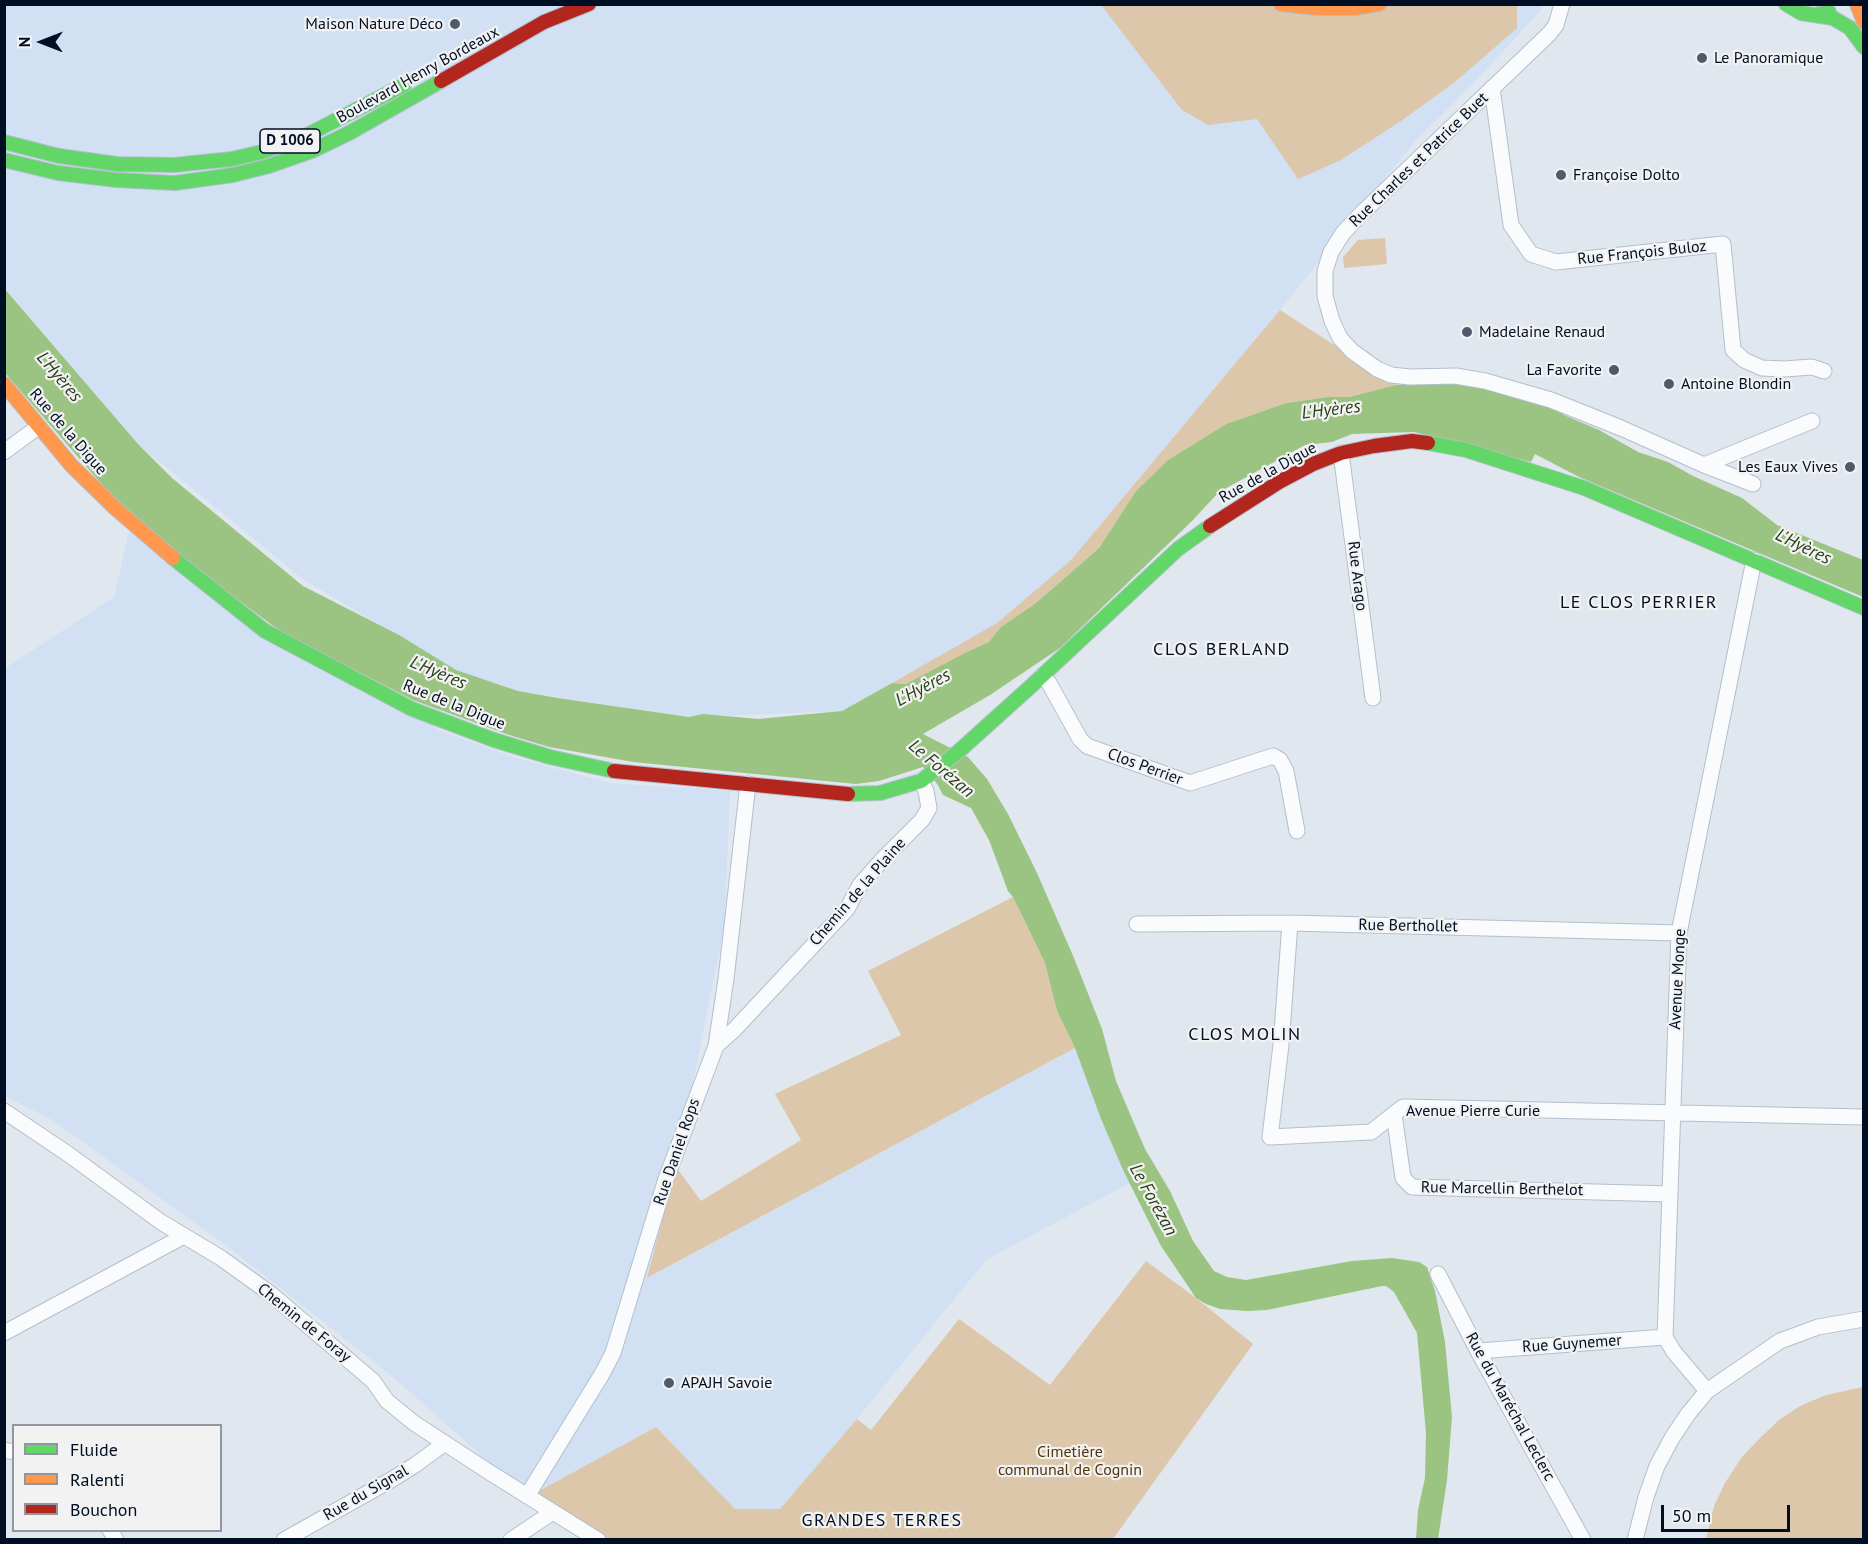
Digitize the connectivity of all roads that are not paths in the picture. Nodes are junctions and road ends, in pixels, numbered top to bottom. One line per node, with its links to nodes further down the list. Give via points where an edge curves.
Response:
1 (548, 4): 14 (street, Boulevard Henry Bordeaux, via 547,12 398,96)
2 (589, 4): 14 (street, Boulevard Henry Bordeaux / D 1006, via 544,22)
3 (1281, 4): 4 (street, via 1317,8)
4 (1379, 4)
5 (1562, 4): 13 (street, Rue Charles et Patrice Buet, via 1549,34)
6 (1786, 4): 9 (street)
7 (1857, 4): 10 (street)
8 (1841, 5): 9 (street)
9 (1814, 15): 11 (street, via 1833,18 1850,28)
10 (1863, 22)
11 (1863, 47)
12 (414, 79): 15 (street, Boulevard Henry Bordeaux / D 1006, via 307,135 232,159 174,165 117,164 59,156)
13 (1492, 88): 17 (street, Rue François Buloz, via 1511,225 1531,254 1556,262 1723,244 1733,350 1762,368 1812,366); 23 (street, Rue Charles et Patrice Buet, via 1361,214 1331,252 1325,272 1325,296 1340,338 1352,351 1391,375 1456,376 1485,381 1551,400)
14 (351, 132): 16 (street, Boulevard Henry Bordeaux / D 1006, via 269,166 176,183 81,177)
15 (4, 142)
16 (4, 160)
17 (1824, 371)
18 (4, 384): 20 (street, Rue de la Digue)
19 (1812, 421): 23 (street)
20 (38, 427): 21 (street); 30 (street, Rue de la Digue, via 70,465 123,515 265,631 412,709 556,758 615,771)
21 (4, 452)
22 (1341, 453): 25 (street, Rue de la Digue, via 1412,441 1466,450 1584,488); 27 (street, Rue de la Digue, via 1279,482 1178,549); 28 (street, Rue Arago)
23 (1704, 465): 24 (street, Rue Charles et Patrice Buet)
24 (1753, 484)
25 (1754, 560): 26 (street, Rue de la Digue); 34 (street, Avenue Monge)
26 (1863, 608)
27 (1042, 676): 29 (street, Rue de la Digue); 31 (street, Clos Perrier, via 1087,746 1190,783 1273,756 1280,760 1288,777)
28 (1373, 698)
29 (925, 779): 30 (street, Rue de la Digue, via 880,793 854,795); 35 (street, Chemin de la Plaine, via 929,808 922,820 860,885 847,909)
30 (748, 784): 35 (street, Rue Daniel Rops)
31 (1297, 831)
32 (1290, 923): 33 (street, Rue Berthollet); 34 (street, Rue Berthollet); 38 (street, Avenue Pierre Curie, via 1270,1137 1371,1132)
33 (1137, 924)
34 (1679, 933): 37 (street, Avenue Monge)
35 (716, 1046): 49 (street, Rue Daniel Rops, via 666,1179 613,1353)
36 (4, 1111): 41 (street, Chemin de Foray)
37 (1673, 1113): 38 (street, Avenue Pierre Curie, via 1403,1107); 39 (street, Avenue Pierre Curie); 40 (street, Avenue Monge)
38 (1394, 1114): 40 (street, Rue Marcellin Berthelot, via 1403,1178 1412,1187)
39 (1863, 1117)
40 (1670, 1194): 45 (street, Avenue Monge)
41 (184, 1236): 44 (street); 48 (street, Chemin de Foray, via 271,1294 373,1381 396,1410)
42 (1438, 1274): 46 (street, Rue du Maréchal Leclerc)
43 (1863, 1319): 47 (street, via 1780,1341)
44 (4, 1333)
45 (1665, 1337): 46 (street, Rue Guynemer); 47 (street)
46 (1478, 1351): 54 (street, Rue du Maréchal Leclerc)
47 (1707, 1391): 55 (street, via 1672,1438 1658,1466)
48 (445, 1443): 49 (street, Chemin de Foray); 51 (street, Rue du Signal, via 391,1480)
49 (527, 1496): 50 (street, Chemin de Foray)
50 (553, 1512): 52 (street); 53 (street, Chemin de Foray)
51 (284, 1539)
52 (511, 1539)
53 (598, 1539)
54 (1583, 1539)
55 (1635, 1539)

